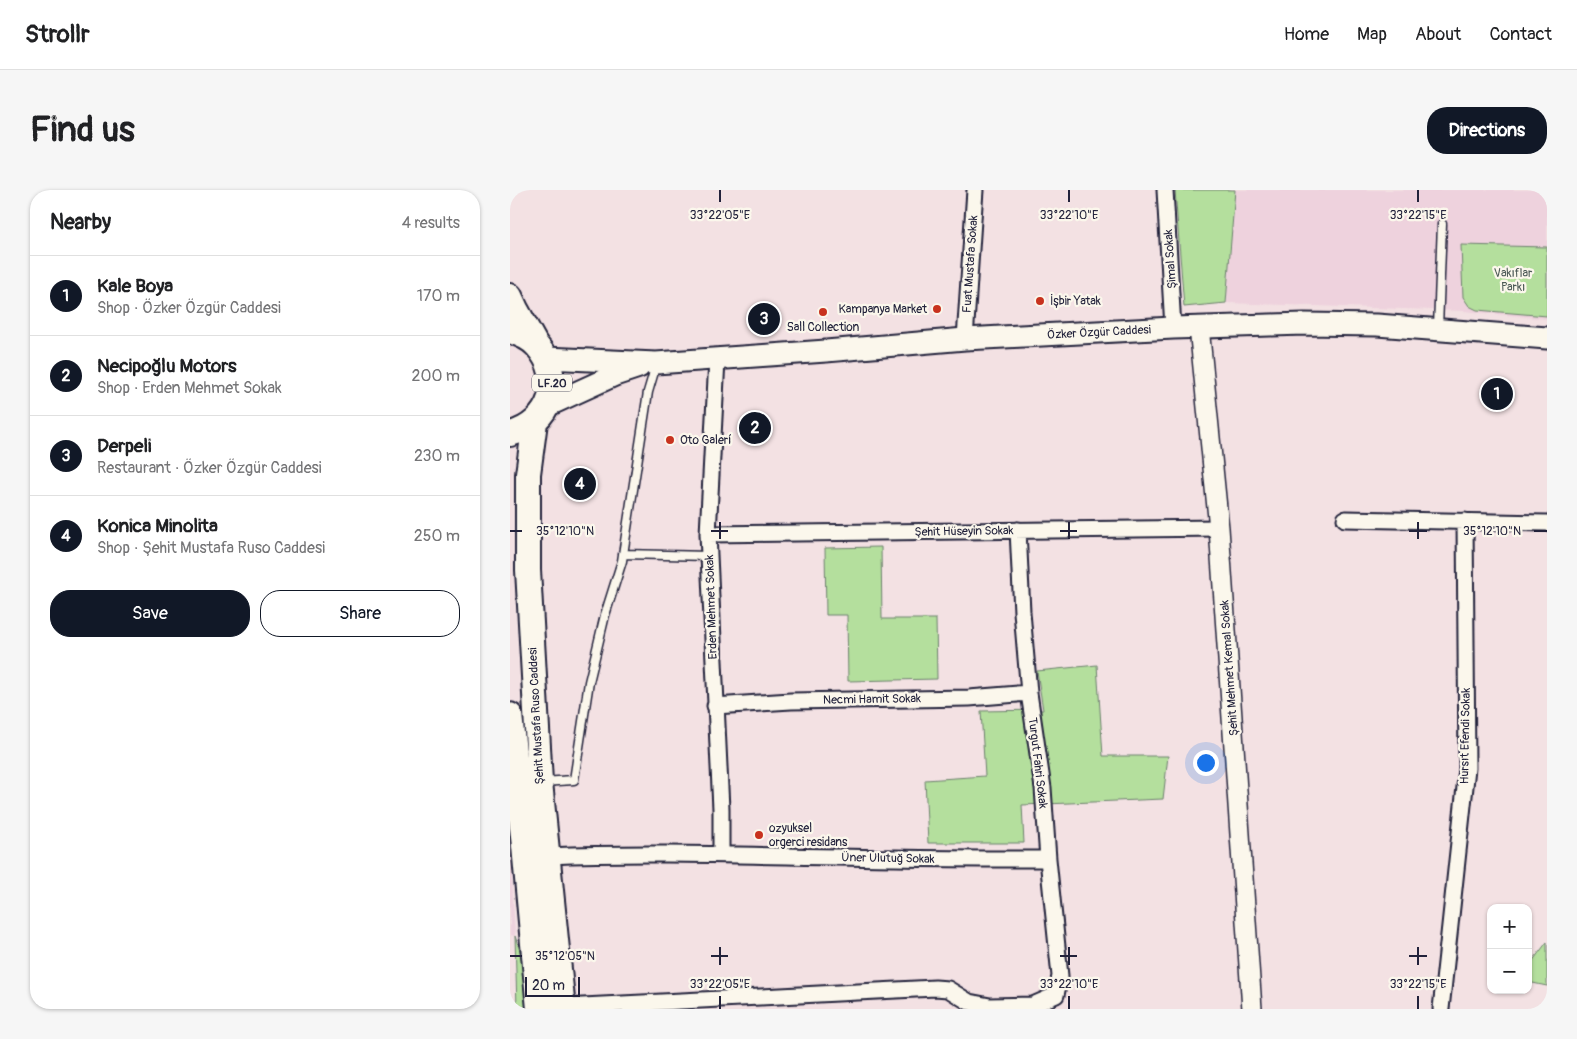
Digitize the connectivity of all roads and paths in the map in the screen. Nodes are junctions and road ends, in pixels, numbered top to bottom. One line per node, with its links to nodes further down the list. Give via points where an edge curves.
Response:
1 (975, 190): 10 (street, Fuat Mustafa Sokak)
2 (1165, 190): 6 (street, Şimal Sokak)
3 (1442, 224): 7 (lane)
4 (510, 296): 11 (main road, LF.20)
5 (1198, 327): 6 (main road, Özker Özgür Caddesi); 7 (main road, Özker Özgür Caddesi, via 1304,324); 19 (street, Şehit Mehmet Kemal Sokak)
6 (1173, 328): 10 (main road, Özker Özgür Caddesi)
7 (1438, 330): 9 (main road, Özker Özgür Caddesi)
8 (510, 331): 11 (main road, via 524,336)
9 (1547, 338)
10 (965, 339): 12 (main road, Özker Özgür Caddesi)
11 (541, 351): 13 (main road, Özker Özgür Caddesi); 14 (main road, LF.20, via 552,374 552,390)
12 (717, 359): 13 (main road, Özker Özgür Caddesi); 21 (street, Erden Mehmet Sokak)
13 (654, 363): 14 (main road, Özker Özgür Caddesi, via 616,375); 22 (lane)
14 (541, 414): 15 (main road, via 520,432); 27 (main road, Şehit Mustafa Ruso Caddesi / LF.20, via 528,474 527,532)
15 (510, 434)
16 (1345, 519): 17 (street)
17 (1465, 521): 18 (street); 35 (street, Hursıt Efendi Sokak, via 1467,768)
18 (1547, 523)
19 (1219, 528): 20 (street, Şehit Hüseyin Sokak); 34 (street, Şehit Mehmet Kemal Sokak)
20 (1018, 530): 21 (street, Şehit Hüseyin Sokak); 24 (street, Turgut Fahri Sokak)
21 (708, 534): 23 (street, Erden Mehmet Sokak)
22 (623, 554): 23 (lane); 27 (lane, via 589,682 574,780)
23 (709, 556): 25 (street, Erden Mehmet Sokak)
24 (1029, 693): 25 (street, Necmi Hamit Sokak, via 969,698 791,701); 30 (street, Turgut Fahri Sokak, via 1043,788)
25 (715, 706): 28 (street, Erden Mehmet Sokak)
26 (510, 716): 33 (main road, Şehit Mustafa Ruso Caddesi)
27 (540, 782): 29 (main road, Şehit Mustafa Ruso Caddesi / LF.20)
28 (721, 854): 29 (street, Üner Ulutuğ Sokak); 30 (street, Üner Ulutuğ Sokak)
29 (548, 856): 32 (main road, Şehit Mustafa Ruso Caddesi / LF.20)
30 (1048, 859): 31 (street, Turgut Fahri Sokak, via 1060,976 1056,995 1033,1005 990,1006)
31 (959, 1002): 32 (street, via 948,989 935,988)
32 (563, 1008)
33 (538, 1009)
34 (1252, 1009)
35 (1442, 1009)

